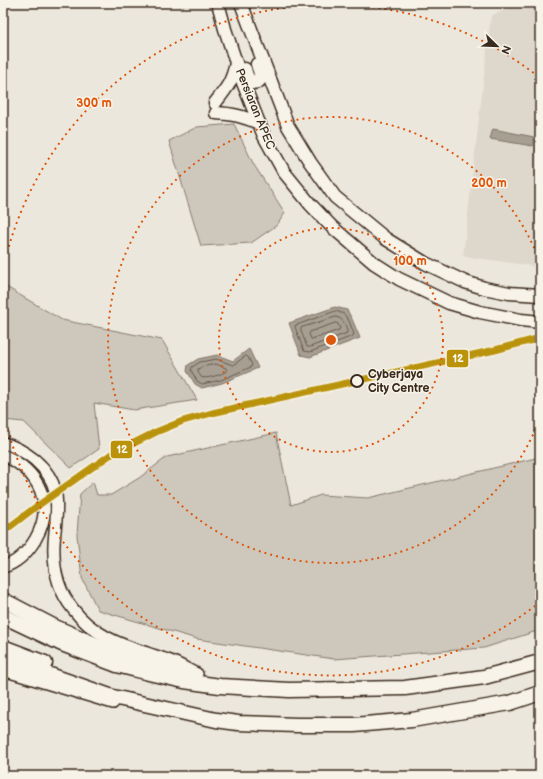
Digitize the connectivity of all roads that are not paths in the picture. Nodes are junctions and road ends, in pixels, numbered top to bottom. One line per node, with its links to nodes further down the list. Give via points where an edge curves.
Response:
1 (241, 3): 2 (main road, via 241,16 261,77 257,82 252,83 247,76 228,22); 5 (main road, Persiaran APEC, via 288,126 335,196 386,239 425,263 484,288)
2 (220, 8): 3 (main road, Persiaran APEC)
3 (236, 63): 4 (main road, Persiaran APEC); 4 (main road, via 233,77 215,108)
4 (259, 123): 6 (main road, Persiaran APEC, via 284,172 310,204 374,263 449,303 480,312)
5 (540, 295)
6 (540, 322)
7 (3, 443): 16 (street, via 28,454 52,480 57,501 54,544 56,574 60,588 73,610 95,631 117,643 170,660)
8 (3, 455): 9 (street, via 18,463 34,478 43,494 44,514 42,526 30,547 23,556)
9 (3, 568)
10 (3, 600): 16 (highway, via 110,651)
11 (3, 616): 17 (highway, via 62,644 117,665 184,681)
12 (3, 647): 20 (highway, via 70,673 175,706 244,719)
13 (3, 657): 19 (highway, via 113,697)
14 (540, 662): 17 (highway, via 484,678 404,688 289,690)
15 (3, 670): 19 (street, via 111,703)
16 (197, 674): 17 (highway)
17 (220, 686)
18 (540, 693): 20 (highway, via 510,703 412,720)
19 (216, 720): 20 (highway)
20 (297, 725)

